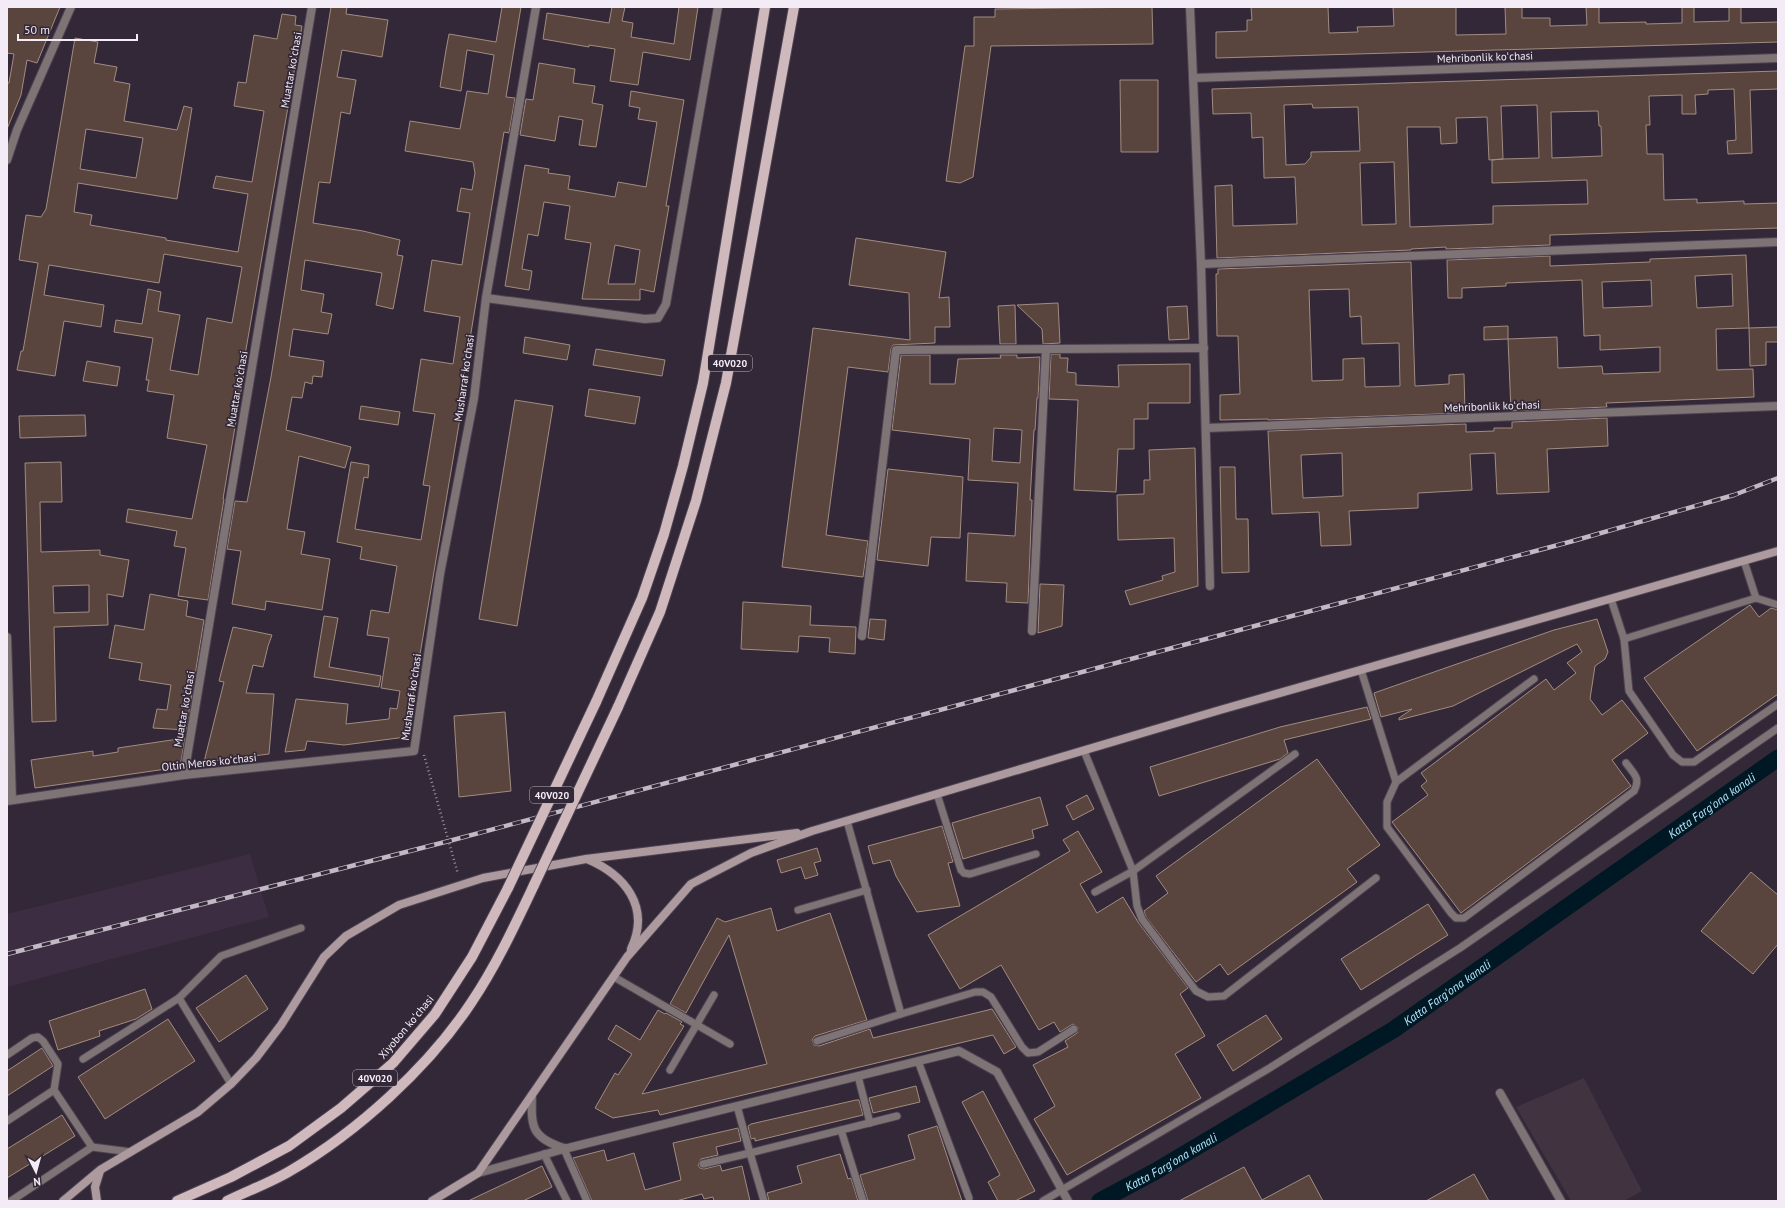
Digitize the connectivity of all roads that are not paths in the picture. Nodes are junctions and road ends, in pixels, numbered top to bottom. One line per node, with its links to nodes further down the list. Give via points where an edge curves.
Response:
1 (71, 7): 10 (street, via 17,130)
2 (312, 7): 37 (street, Muattar koʻchasi)
3 (536, 7): 13 (street, Musharraf koʻchasi)
4 (718, 7): 13 (street, via 666,304 658,318 645,319)
5 (765, 7): 87 (main road, Xiyobon koʻchasi / 40V020, bridge, via 703,383 664,534 645,591 508,888 468,964 435,1014 392,1063 341,1108 289,1146 231,1177)
6 (794, 7): 88 (main road, 40V020, bridge, via 726,383 696,501 660,612 534,885 504,948 471,1003 432,1054 388,1098 340,1137 289,1171)
7 (1190, 7): 9 (street)
8 (1778, 58): 9 (street, Mehribonlik koʻchasi)
9 (1193, 78): 12 (street)
10 (7, 160)
11 (1778, 242): 12 (street)
12 (1201, 264): 14 (street)
13 (486, 298): 34 (street, Musharraf koʻchasi, via 474,398 440,574)
14 (1204, 348): 15 (street); 17 (street)
15 (1046, 349): 24 (street); 25 (street, via 896,350)
16 (1778, 406): 17 (street, Mehribonlik koʻchasi)
17 (1206, 428): 20 (street)
18 (1778, 551): 19 (main road)
19 (1744, 561): 21 (lane); 22 (main road)
20 (1210, 586)
21 (1756, 598): 23 (lane); 27 (lane)
22 (1611, 599): 27 (lane); 28 (main road)
23 (1778, 605)
24 (1032, 631)
25 (862, 636)
26 (7, 637): 30 (street)
27 (1624, 639): 31 (lane, via 1629,691 1673,755 1682,762 1694,762)
28 (1361, 670): 33 (main road); 38 (lane)
29 (1534, 679): 38 (lane)
30 (8, 687): 40 (street)
31 (1778, 704)
32 (1778, 728): 82 (lane, via 1460,948 1268,1069)
33 (1084, 750): 39 (main road); 45 (lane)
34 (414, 751): 37 (street, Oltin Meros koʻchasi)
35 (1295, 754): 45 (lane)
36 (1626, 763): 38 (lane, via 1637,778 1638,784 1634,791 1464,918 1456,918 1451,913 1387,827 1387,802)
37 (184, 775): 40 (street, Oltin Meros koʻchasi)
38 (1396, 782)
39 (937, 794): 41 (main road); 43 (lane, via 964,873 970,874)
40 (10, 800)
41 (847, 821): 42 (main road); 47 (lane)
42 (812, 831): 44 (main road); 51 (main road, via 751,853 691,884)
43 (1036, 854)
44 (586, 859): 51 (main road, via 613,874 625,885 633,899 638,929); 65 (main road, via 483,878 461,885 399,905 346,936 324,957 281,1025 260,1053)
45 (1133, 870): 46 (lane, via 1137,906 1142,919 1196,991 1208,997 1224,996); 48 (lane)
46 (1376, 878)
47 (867, 890): 49 (lane); 55 (lane)
48 (1095, 892)
49 (798, 910)
50 (301, 928): 54 (lane, via 221,956)
51 (627, 957): 52 (main road)
52 (614, 976): 56 (lane); 68 (main road)
53 (714, 995): 56 (lane)
54 (179, 998): 61 (lane); 65 (lane)
55 (901, 1014): 57 (lane, via 975,992 983,992 991,996 1028,1053 1038,1052); 58 (lane)
56 (696, 1025): 59 (lane); 63 (lane)
57 (1074, 1029)
58 (817, 1040)
59 (730, 1044)
60 (7, 1055): 66 (lane, via 32,1038 38,1037 58,1064)
61 (82, 1059)
62 (918, 1061): 64 (street); 82 (street, via 959,1051 996,1072); 83 (lane)
63 (670, 1070)
64 (858, 1076): 69 (street); 72 (lane)
65 (231, 1084): 76 (main road, via 198,1112)
66 (54, 1090): 71 (lane); 74 (lane)
67 (1500, 1093): 96 (street)
68 (532, 1095): 75 (street, via 531,1118 536,1134 549,1144); 81 (main road)
69 (738, 1106): 75 (street); 77 (lane)
70 (897, 1116): 72 (lane)
71 (7, 1121)
72 (870, 1123): 73 (lane)
73 (841, 1130): 77 (lane); 93 (lane)
74 (92, 1147): 76 (lane); 84 (lane)
75 (564, 1148): 78 (street); 91 (lane)
76 (131, 1152): 80 (main road)
77 (750, 1153): 79 (lane); 92 (lane)
78 (544, 1154): 81 (street); 90 (lane)
79 (703, 1164)
80 (100, 1170): 85 (main road); 86 (main road, via 95,1187)
81 (478, 1173): 89 (main road)
82 (1062, 1190): 94 (lane); 95 (street)
83 (969, 1198)
84 (11, 1201)
85 (63, 1201)
86 (97, 1201)
87 (177, 1201)
88 (227, 1201)
89 (432, 1201)
90 (567, 1201)
91 (587, 1201)
92 (764, 1201)
93 (863, 1201)
94 (1043, 1201)
95 (1068, 1201)
96 (1561, 1201)

